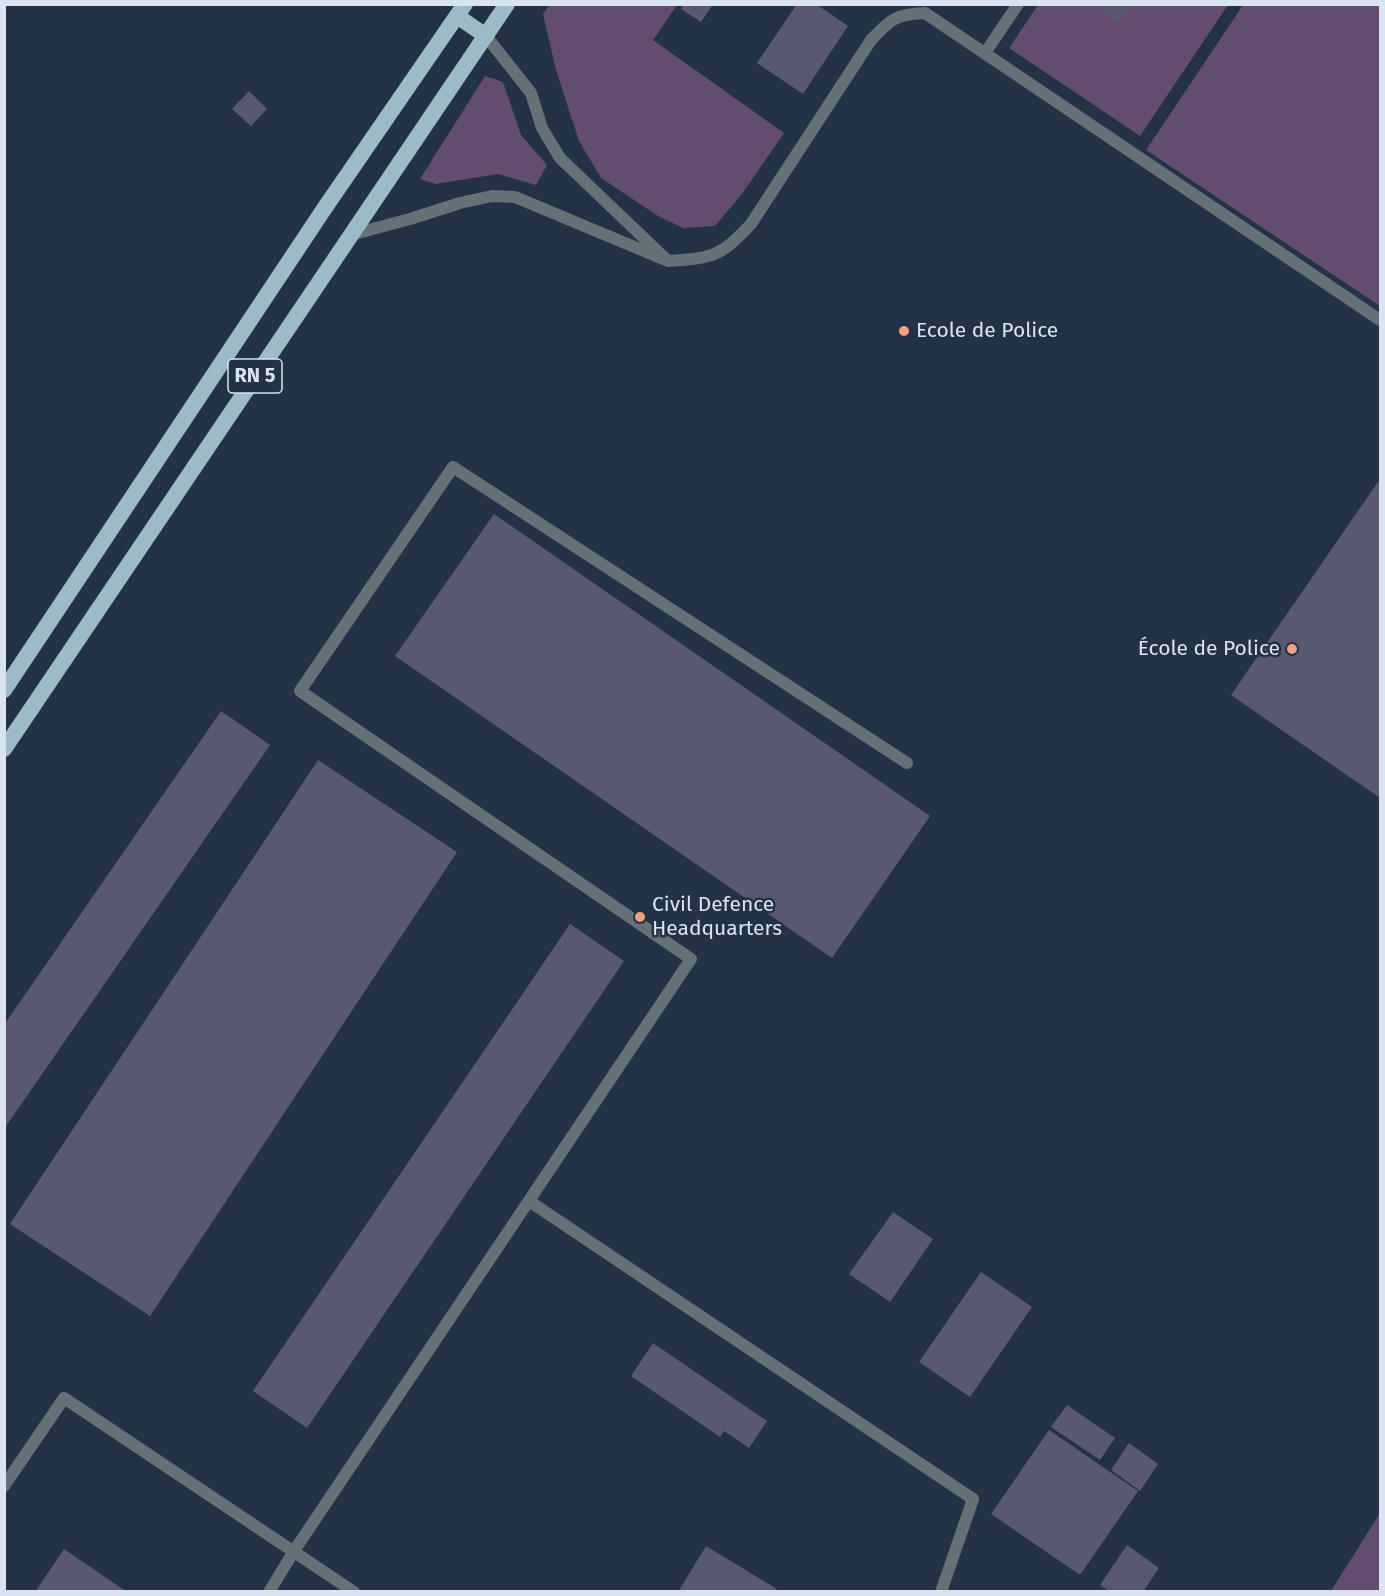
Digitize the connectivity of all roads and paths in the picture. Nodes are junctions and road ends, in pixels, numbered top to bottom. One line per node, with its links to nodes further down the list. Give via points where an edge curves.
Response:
1 (507, 4): 4 (highway, RN 5)
2 (1018, 4): 5 (lane)
3 (461, 10): 4 (highway); 9 (highway, RN 5)
4 (486, 36): 6 (highway, RN 5); 7 (lane, via 531,93 542,128 560,158)
5 (985, 53): 7 (lane, via 925,13 904,14 887,23 871,40 751,224 729,247 705,258); 8 (lane)
6 (350, 235): 7 (lane, via 492,196 515,197); 10 (highway, RN 5)
7 (668, 261)
8 (1380, 320)
9 (4, 690)
10 (4, 749)
11 (907, 763): 12 (lane, via 453,467 300,691 691,959)
12 (529, 1202): 14 (lane); 17 (lane, via 973,1499)
13 (4, 1486): 14 (lane, via 64,1398)
14 (294, 1551): 15 (lane); 16 (lane)
15 (269, 1592)
16 (354, 1592)
17 (941, 1592)

